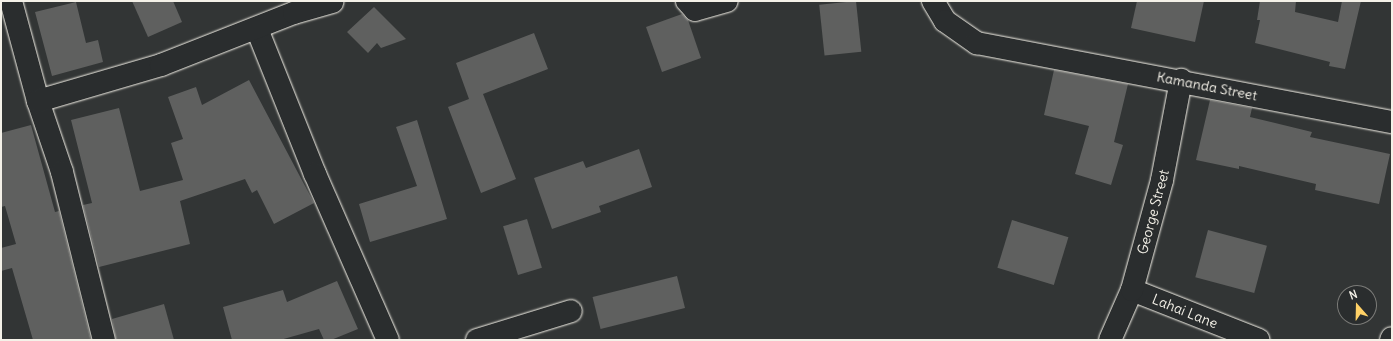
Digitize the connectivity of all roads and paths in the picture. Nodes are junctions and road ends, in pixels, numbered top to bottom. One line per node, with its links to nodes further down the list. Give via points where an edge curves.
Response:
1 (12, 1): 8 (street)
2 (687, 1): 3 (street, via 695,10)
3 (727, 1)
4 (933, 1): 7 (street, Kamanda Street, via 945,21 977,43)
5 (332, 2): 6 (street)
6 (257, 29): 8 (street, via 161,66); 13 (street, via 315,174)
7 (1181, 80): 9 (street, Kamanda Street); 10 (street, George Street, via 1162,180)
8 (38, 101): 12 (street, via 62,172)
9 (1392, 122)
10 (1132, 290): 15 (street, George Street); 16 (street, Lahai Lane)
11 (571, 311): 14 (street)
12 (104, 340)
13 (388, 340)
14 (477, 340)
15 (1110, 340)
16 (1260, 340)

